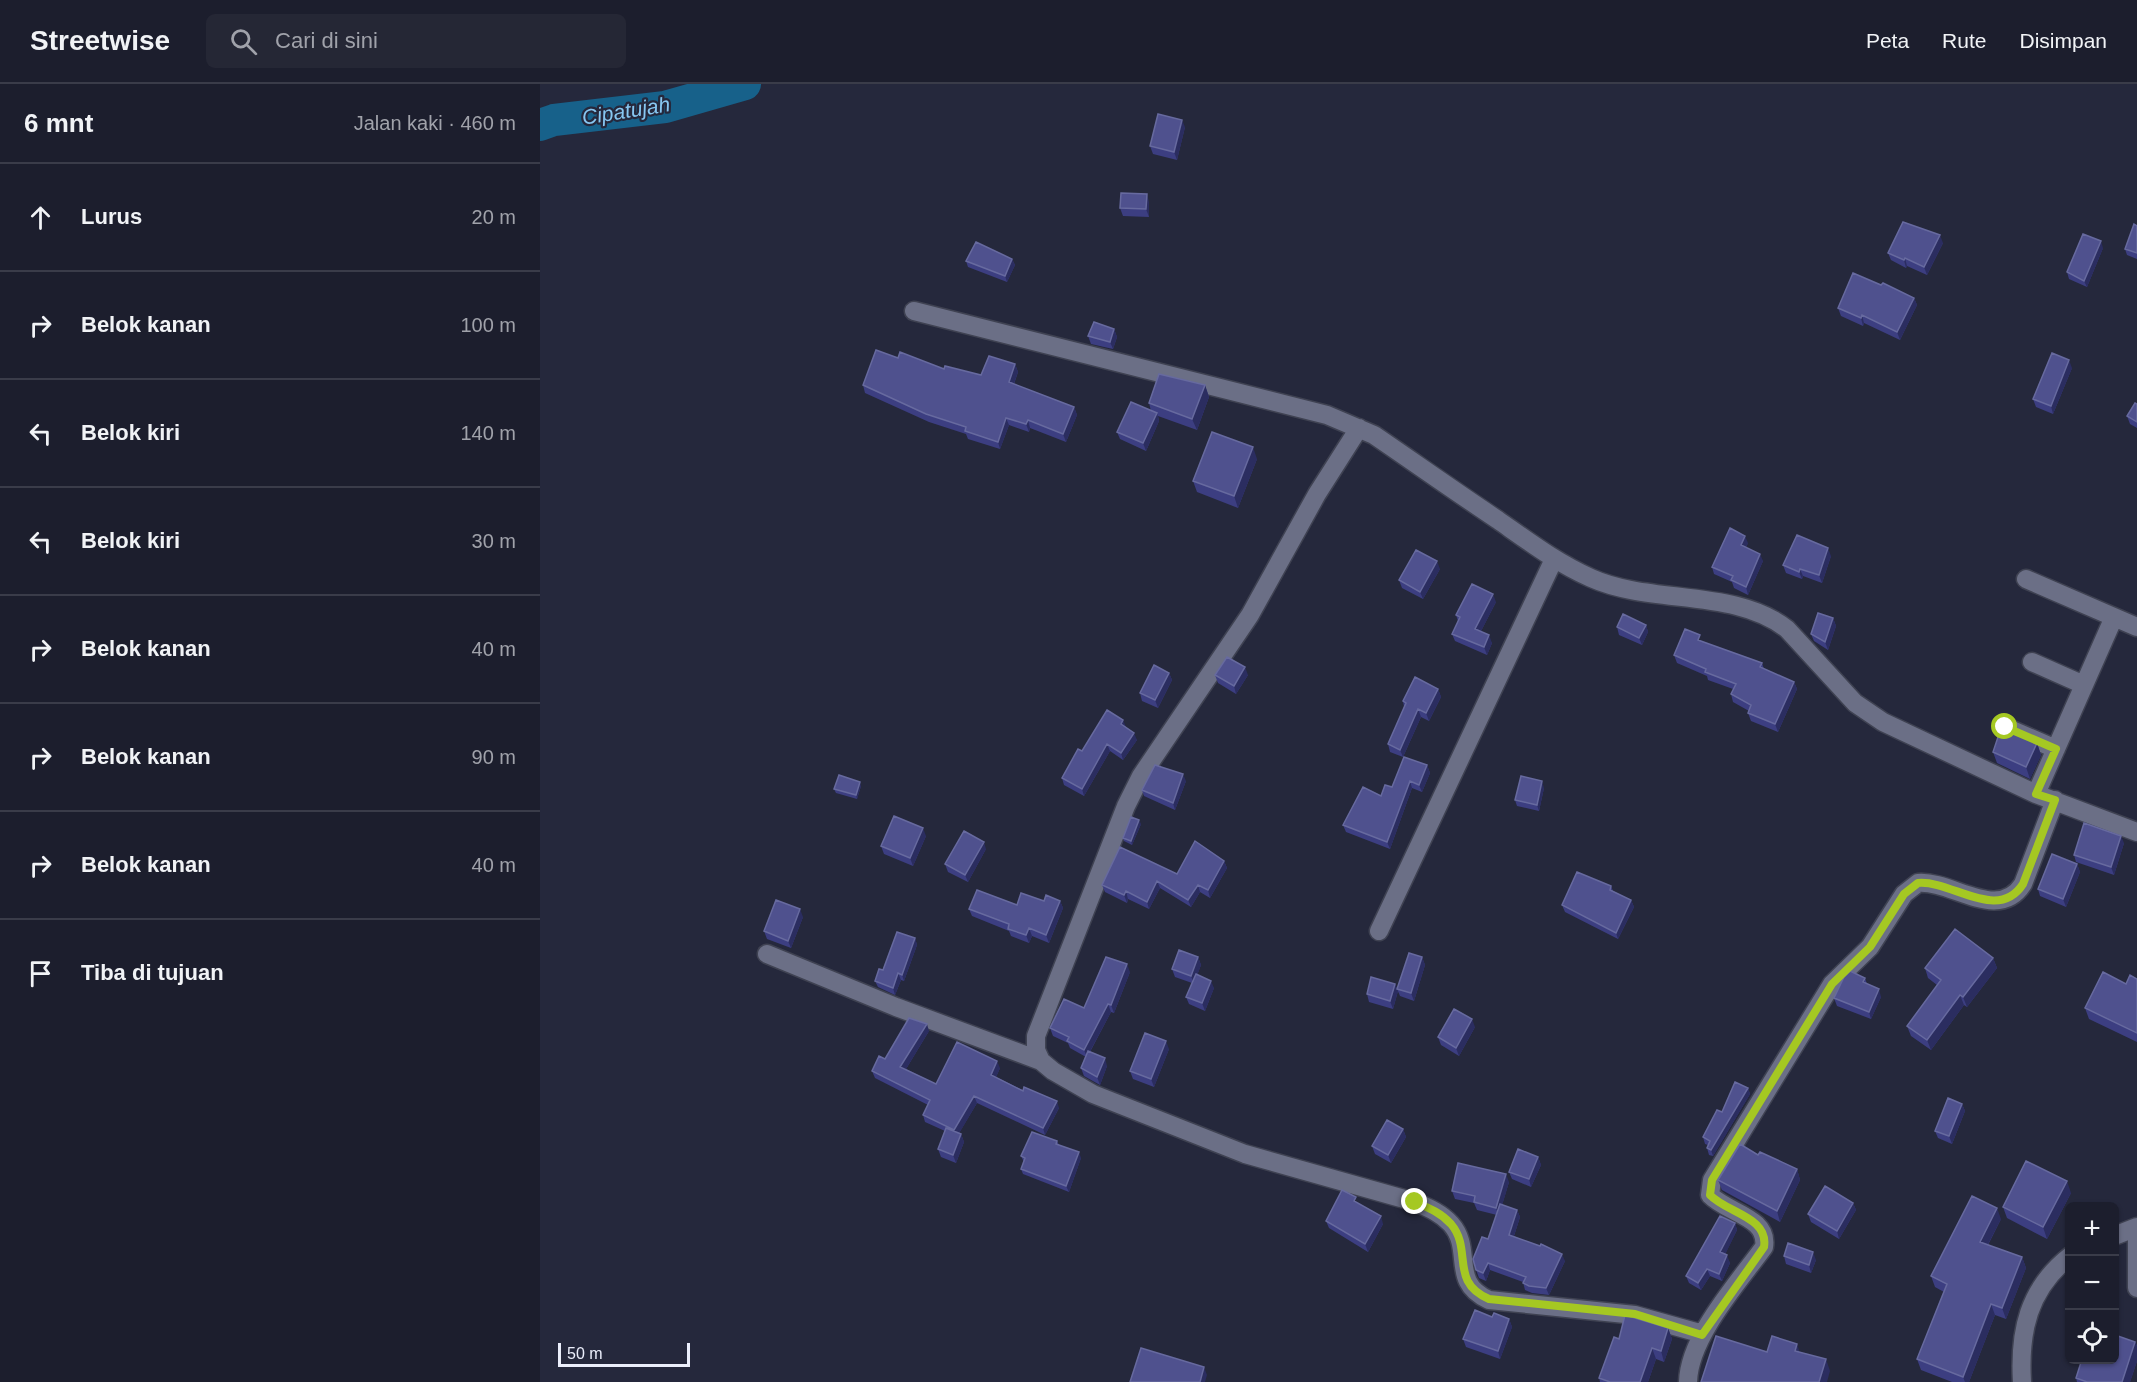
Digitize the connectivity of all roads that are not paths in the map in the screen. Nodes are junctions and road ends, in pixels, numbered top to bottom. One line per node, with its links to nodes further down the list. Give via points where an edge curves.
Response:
1 (914, 311): 2 (street, via 1215,384 1327,414)
2 (1359, 428): 3 (street); 16 (street, via 1317,494 1250,615 1141,776 1036,1036)
3 (1554, 559): 11 (street, via 1622,589 1722,604 1776,620 1869,713); 14 (street)
4 (2026, 579): 5 (street)
5 (2114, 617): 6 (street); 8 (street)
6 (2137, 627)
7 (2032, 662): 8 (street)
8 (2085, 685): 10 (street)
9 (2005, 727): 10 (street)
10 (2056, 749): 11 (street)
11 (2036, 794): 12 (street)
12 (2055, 800): 13 (street); 22 (street, via 2017,894 1984,900 1918,883 1904,894 1870,947 1832,984 1712,1180 1710,1195 1716,1202 1755,1223 1766,1237 1764,1247)
13 (2137, 832)
14 (1379, 931)
15 (767, 954): 16 (street)
16 (1041, 1061): 22 (street, via 1093,1094 1245,1154 1415,1202 1440,1213 1453,1226 1460,1242 1465,1278 1471,1289 1489,1299 1635,1314)
17 (2137, 1227): 18 (street)
18 (2119, 1234)
19 (2137, 1241): 21 (street)
20 (2065, 1261): 24 (street, via 2033,1298 2025,1320)
21 (2137, 1288)
22 (1702, 1335): 23 (street, via 1693,1354)
23 (1688, 1382)
24 (2022, 1382)

